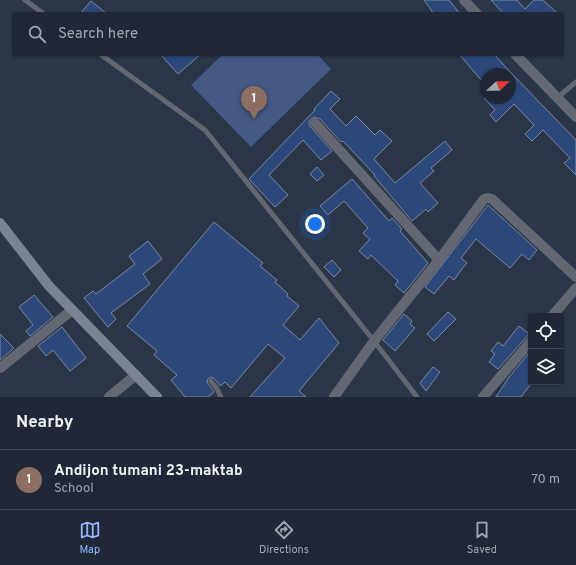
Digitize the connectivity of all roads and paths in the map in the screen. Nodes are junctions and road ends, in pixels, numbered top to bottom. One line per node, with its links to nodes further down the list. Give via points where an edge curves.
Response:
1 (25, 0): 3 (lane)
2 (464, 0): 4 (street)
3 (41, 12)
4 (475, 12)
5 (103, 56): 17 (lane, via 205,130)
6 (517, 56): 8 (street)
7 (576, 82): 8 (lane)
8 (557, 98): 9 (street)
9 (576, 117)
10 (315, 123): 12 (street)
11 (2, 228): 15 (street)
12 (439, 260): 13 (street, via 484,199 488,198 496,202); 17 (street)
13 (576, 277)
14 (576, 288): 16 (street)
15 (72, 310): 19 (street); 20 (street)
16 (555, 313)
17 (374, 341): 25 (street); 26 (lane)
18 (528, 344): 27 (street)
19 (0, 368)
20 (136, 375): 22 (street); 23 (street)
21 (211, 381): 24 (lane)
22 (109, 397)
23 (157, 397)
24 (221, 397)
25 (334, 397)
26 (417, 397)
27 (482, 397)

